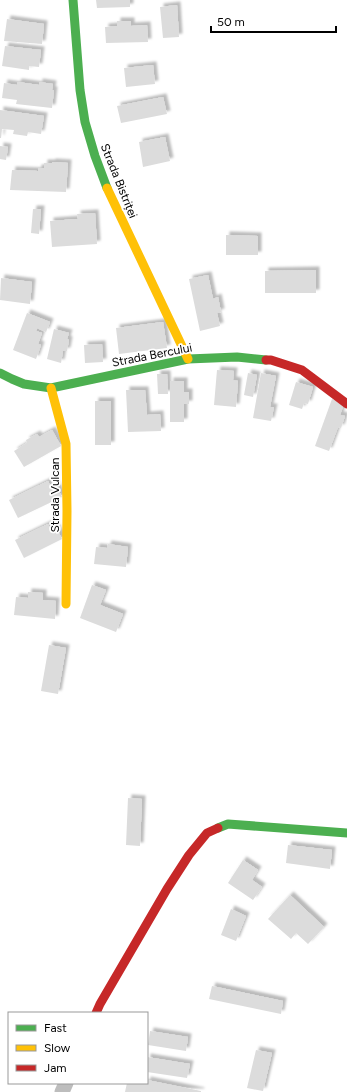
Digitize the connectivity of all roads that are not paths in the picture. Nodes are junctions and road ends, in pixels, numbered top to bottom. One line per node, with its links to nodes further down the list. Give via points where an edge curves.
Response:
1 (73, 0): 2 (street, Strada Bistriței, via 80,90 85,122 95,156 108,192)
2 (188, 359): 4 (street, Strada Bercului); 5 (street, Strada Bercului, via 237,357 271,360 302,370)
3 (0, 373): 4 (street, Strada Bercului, via 30,386)
4 (51, 388): 6 (street, Strada Vulcan, via 66,444)
5 (347, 404)
6 (66, 604)
7 (347, 833): 8 (street, via 228,824 207,833 167,889)
8 (96, 1012)

